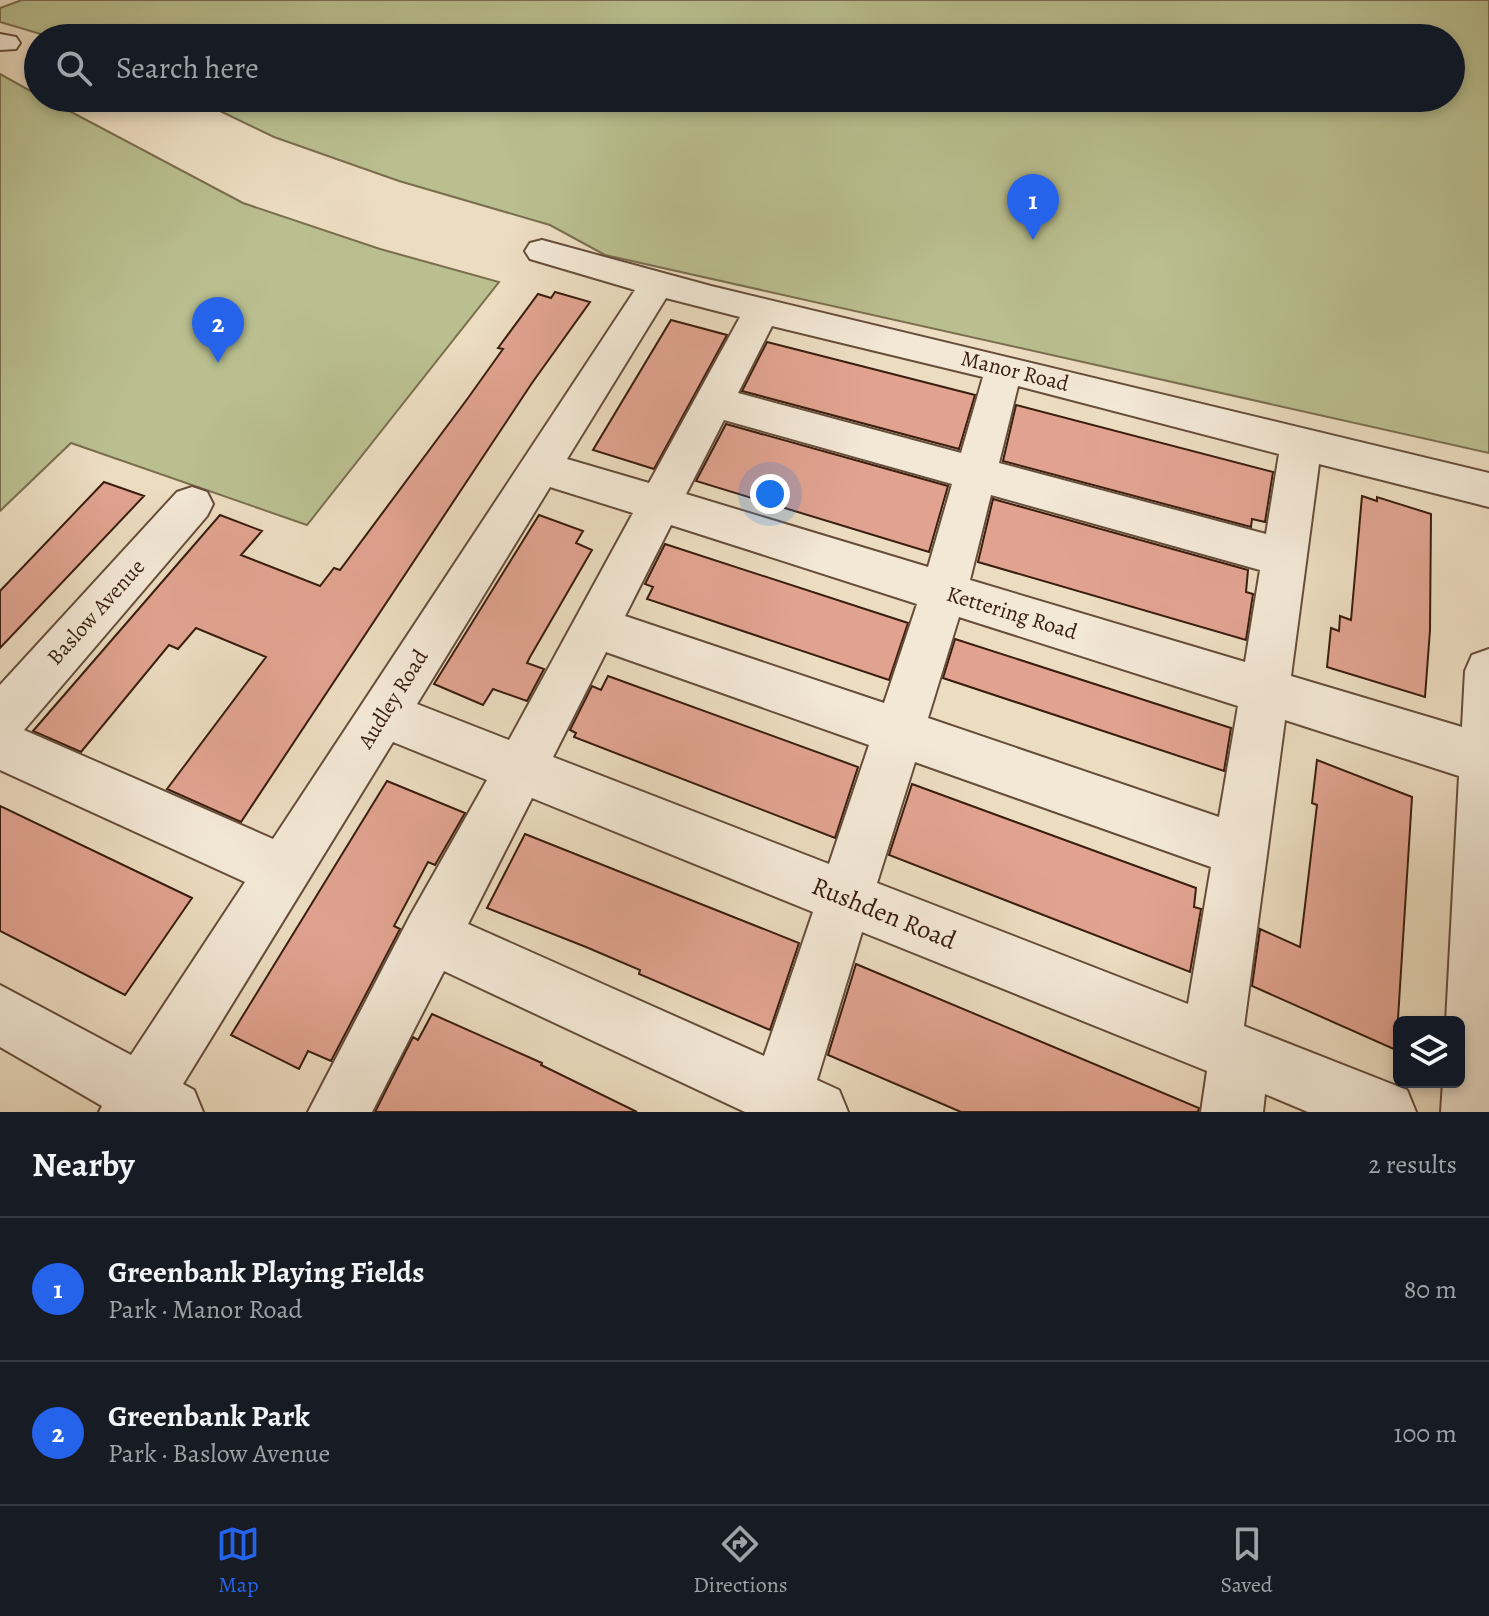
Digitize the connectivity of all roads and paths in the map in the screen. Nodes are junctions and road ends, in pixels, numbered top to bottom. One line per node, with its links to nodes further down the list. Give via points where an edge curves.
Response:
1 (542, 251): 2 (street, Manor Road)
2 (656, 286): 3 (street, Manor Road); 7 (street, Audley Road)
3 (761, 312): 4 (street, Manor Road); 5 (street)
4 (1004, 368): 6 (street, Manor Road); 8 (street)
5 (714, 402): 8 (street); 11 (street)
6 (1301, 445): 9 (street, Manor Road); 12 (street)
7 (540, 467): 11 (street, Kettering Road); 17 (street, Audley Road)
8 (975, 472): 12 (street); 13 (street)
9 (1489, 490)
10 (192, 504): 18 (street, Baslow Avenue)
11 (659, 505): 13 (street, Kettering Road); 14 (street)
12 (1284, 558): 16 (street)
13 (944, 592): 16 (street, Kettering Road); 19 (street)
14 (596, 627): 19 (street); 22 (street)
15 (1489, 671): 21 (street)
16 (1264, 691): 21 (street, Kettering Road); 23 (street)
17 (383, 714): 22 (street, Rushden Road); 24 (street, Audley Road)
18 (0, 721)
19 (897, 732): 23 (street); 25 (street)
20 (0, 745): 24 (street)
21 (1484, 759): 27 (street)
22 (521, 768): 25 (street, Rushden Road); 26 (street)
23 (1240, 851): 29 (street)
24 (283, 871): 30 (street, Audley Road)
25 (844, 898): 29 (street, Rushden Road); 31 (street)
26 (430, 936): 31 (street); 32 (street)
27 (1483, 1000): 34 (street)
28 (0, 1014): 30 (street)
29 (1228, 1070): 33 (street, Rushden Road)
30 (148, 1107)
31 (792, 1107)
32 (339, 1112)
33 (1385, 1112)
34 (1472, 1112)

